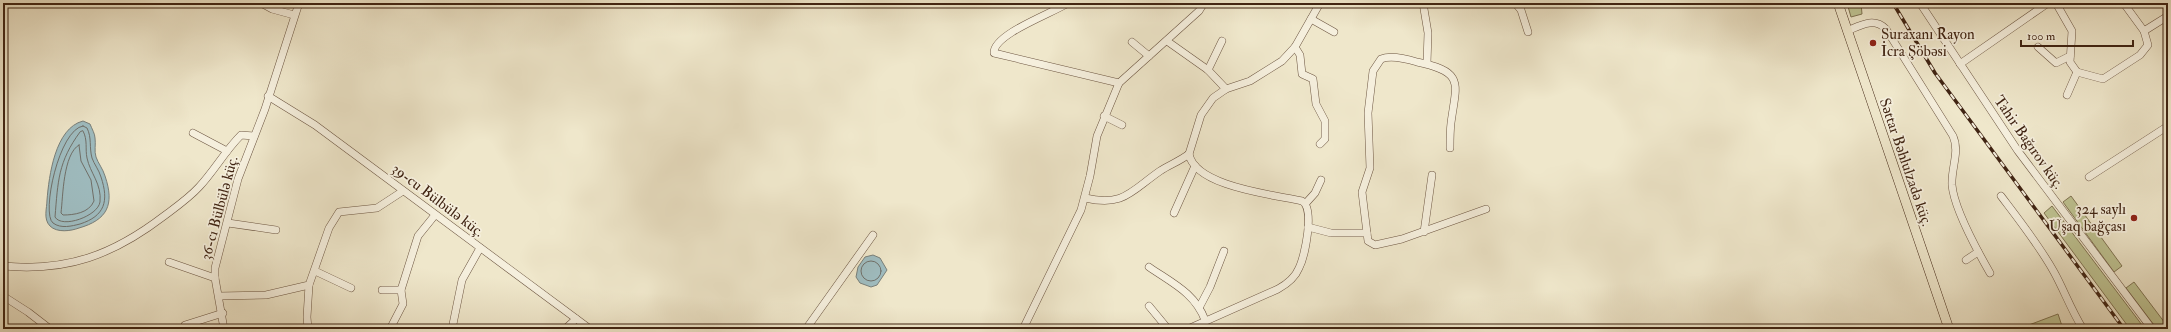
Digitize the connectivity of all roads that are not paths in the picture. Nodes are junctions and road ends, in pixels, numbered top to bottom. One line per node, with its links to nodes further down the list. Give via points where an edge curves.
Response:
1 (261, 3): 13 (street)
2 (299, 3): 13 (street, 36-cı Bülbülə küç.)
3 (1068, 3): 31 (street, via 1011,33 997,44 994,53)
4 (1204, 3): 20 (street)
5 (1320, 3): 15 (street)
6 (1423, 3): 27 (street, via 1428,33)
7 (1515, 3): 19 (street, via 1521,10)
8 (1838, 3): 16 (main road, Səttar Bəhlulzadə küç.)
9 (1920, 3): 28 (street, Tahir Bağırov küç.)
10 (2048, 3): 28 (street)
11 (2056, 3): 26 (street, via 2072,31)
12 (2125, 5): 17 (street)
13 (294, 15): 34 (street, 36-cı Bülbülə küç.)
14 (2168, 16): 17 (street)
15 (1311, 19): 18 (street); 23 (street)
16 (1847, 31): 63 (street, via 1868,22 1881,24 1953,136 1956,145 1952,184 1954,196); 94 (main road, Səttar Bəhlulzadə küç.)
17 (2144, 31): 30 (street, via 2148,45 2145,50 2107,77 2096,78)
18 (1334, 32)
19 (1528, 32)
20 (1167, 41): 25 (street); 29 (street)
21 (1222, 41): 29 (street)
22 (1132, 42): 25 (street)
23 (1294, 47): 32 (street, via 1282,61 1268,71 1243,84); 40 (street, via 1300,55 1302,74 1312,79 1316,104 1325,121 1326,139)
24 (2038, 47): 26 (street, via 2056,63)
25 (1149, 56): 31 (street)
26 (2070, 56): 30 (street, via 2070,62)
27 (1426, 63): 41 (street, via 1445,71 1456,85); 59 (street, via 1385,57 1373,71 1368,112 1370,168 1362,192)
28 (1960, 64): 96 (street, Tahir Bağırov küç., via 2018,151)
29 (1208, 70): 32 (street)
30 (2077, 72): 33 (street)
31 (1119, 83): 35 (street)
32 (1226, 89): 43 (street, via 1206,105 1190,145)
33 (2067, 94)
34 (268, 96): 39 (street, 36-cı Bülbülə küç.); 48 (street, 39-cu Bülbülə küç., via 315,125)
35 (1104, 116): 36 (street); 50 (street, via 1097,136)
36 (1122, 125)
37 (2168, 126): 46 (street)
38 (193, 134): 42 (street)
39 (254, 136): 42 (street, via 241,135); 55 (street, 36-cı Bülbülə küç., via 238,179)
40 (1320, 144)
41 (1450, 148)
42 (228, 151): 66 (street, via 199,187 183,202 138,236 105,253 74,262 42,266)
43 (1189, 154): 44 (street); 50 (street, via 1161,170 1124,198 1108,201)
44 (1196, 166): 51 (street, via 1216,180 1230,185); 53 (street)
45 (1432, 175): 58 (street)
46 (2089, 177)
47 (1321, 180): 51 (street, via 1315,193)
48 (404, 191): 54 (street, 39-cu Bülbülə küç.); 68 (street, via 377,208 339,212 329,228)
49 (2001, 196): 95 (street, via 2054,272 2066,300)
50 (1085, 198): 91 (street, via 1076,222)
51 (1306, 203): 56 (street, via 1309,208)
52 (1486, 209): 58 (street)
53 (1174, 213)
54 (435, 215): 61 (street, 39-cu Bülbülə küç.); 74 (street, via 418,236)
55 (228, 223): 57 (street); 70 (street, 36-cı Bülbülə küç., via 215,268)
56 (1308, 227): 59 (street, via 1331,233); 81 (street, via 1300,268 1291,281)
57 (276, 230)
58 (1424, 232): 59 (street, via 1375,245 1368,241)
59 (1367, 233)
60 (873, 235): 90 (street)
61 (480, 248): 80 (street, 39-cu Bülbülə küç.); 87 (street, via 462,280)
62 (1224, 251): 78 (street)
63 (1978, 252): 64 (street); 69 (street)
64 (1966, 260)
65 (169, 262): 70 (street)
66 (3, 266)
67 (1149, 268): 78 (street, via 1189,295)
68 (315, 271): 71 (street); 72 (street)
69 (1990, 273)
70 (215, 278): 76 (street, 36-cı Bülbülə küç.)
71 (309, 285): 76 (street, via 266,295); 85 (street)
72 (351, 288)
73 (382, 290): 74 (street)
74 (401, 290): 86 (street, via 403,304)
75 (3, 296): 83 (street)
76 (219, 296): 79 (street, 36-cı Bülbülə küç.)
77 (1149, 306): 92 (street)
78 (1200, 306): 81 (street)
79 (223, 313): 82 (street); 84 (street, 36-cı Bülbülə küç.)
80 (576, 319): 88 (street); 89 (street, 39-cu Bülbülə küç.)
81 (1205, 320): 93 (street)
82 (185, 325)
83 (50, 329)
84 (224, 329)
85 (308, 329)
86 (390, 329)
87 (452, 329)
88 (565, 329)
89 (590, 329)
90 (806, 329)
91 (1023, 329)
92 (1168, 329)
93 (1188, 329)
94 (1949, 329)
95 (2083, 329)
96 (2152, 329)

